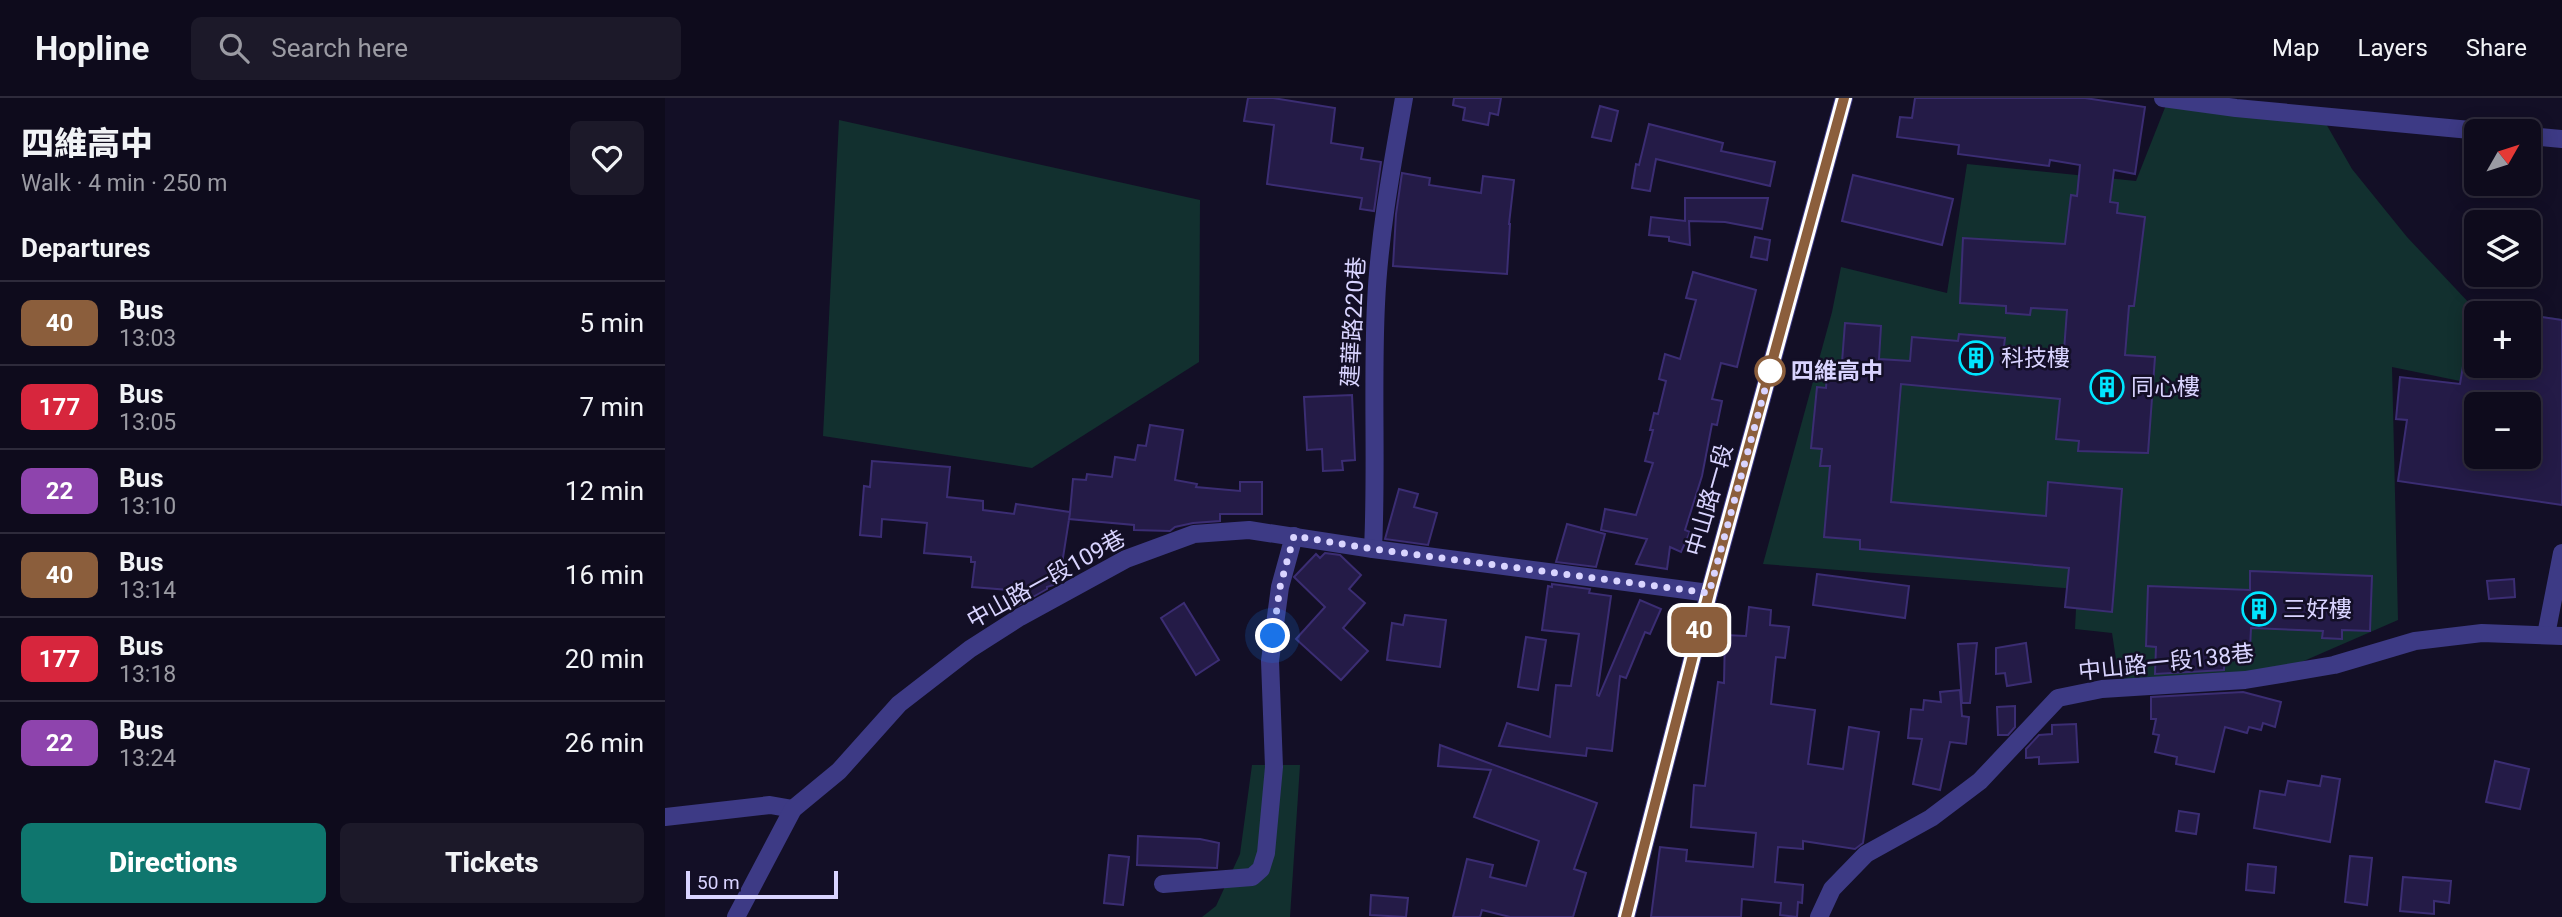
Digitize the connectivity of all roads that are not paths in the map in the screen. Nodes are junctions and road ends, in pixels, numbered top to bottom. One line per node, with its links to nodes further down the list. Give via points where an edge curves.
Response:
1 (1404, 98): 8 (street, 建華路220巷, via 1388,187 1376,300)
2 (1844, 98): 10 (street, 中山路一段)
3 (2163, 98): 4 (street)
4 (2464, 129)
5 (2541, 137): 6 (street)
6 (2562, 139)
7 (1294, 536): 8 (street, 中山路一段109巷); 12 (street, 中山路一段109巷, via 1249,530 1194,534 1114,565 1020,617 929,680 899,704 839,771); 14 (street, via 1280,587 1270,661 1274,767 1261,869 1252,877)
8 (1373, 549): 10 (street, 中山路一段109巷)
9 (2562, 553): 11 (street)
10 (1709, 593): 16 (street, 中山路一段)
11 (2554, 636): 17 (street, 中山路一段138巷, via 2482,633 2415,641 2334,665 2245,680 2102,689 2057,698 1980,781 1931,818 1866,854 1832,889)
12 (793, 809): 13 (street, via 770,805); 15 (street, 中山路一段109巷)
13 (665, 817)
14 (1163, 884)
15 (736, 917)
16 (1626, 917)
17 (1819, 917)

